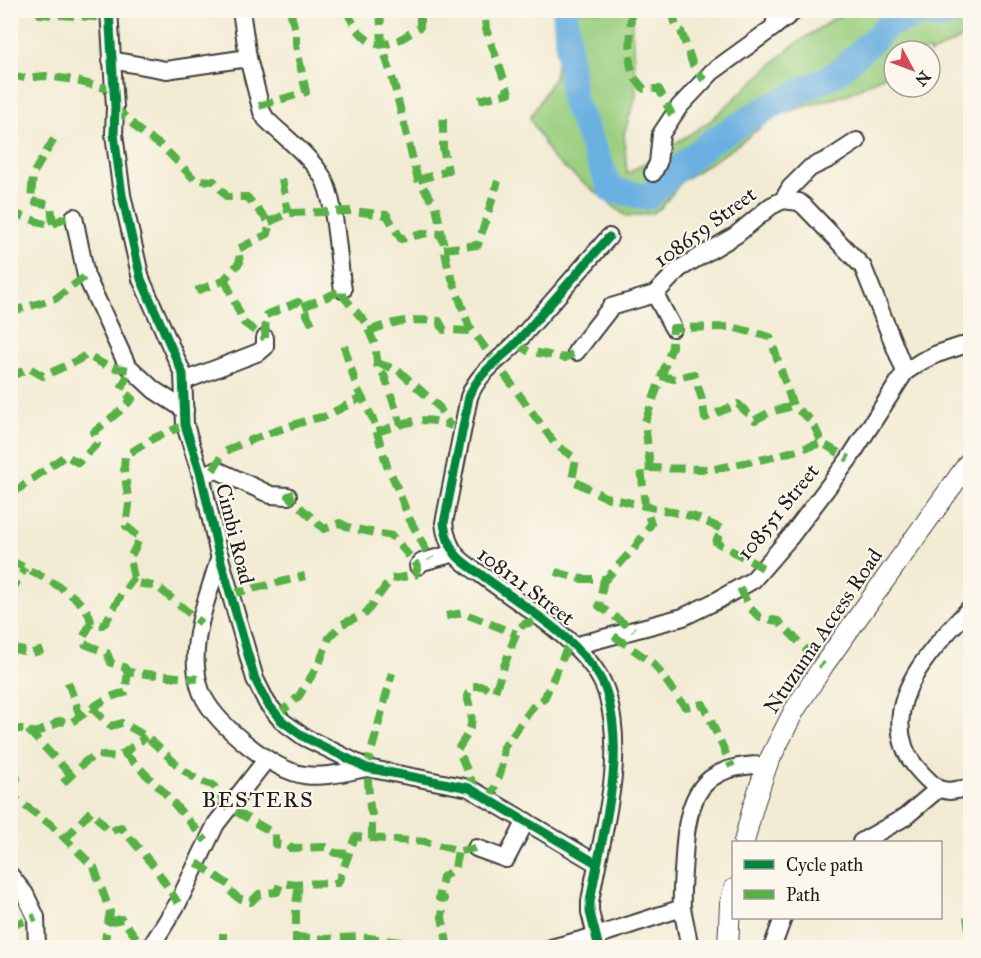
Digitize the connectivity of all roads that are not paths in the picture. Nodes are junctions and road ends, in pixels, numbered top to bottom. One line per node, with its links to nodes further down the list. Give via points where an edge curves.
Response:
1 (109, 10): 6 (street, Cimbi Road)
2 (241, 10): 5 (street)
3 (796, 10): 4 (street)
4 (776, 18): 8 (street, via 712,72 679,107 661,134)
5 (248, 58): 6 (street, via 166,70); 12 (street, via 259,106 266,119 311,162 325,182)
6 (111, 60): 19 (street, Cimbi Road, via 122,195 136,265)
7 (857, 141): 9 (street, 108659 Street, via 810,168)
8 (653, 173)
9 (783, 200): 13 (street, 108659 Street, via 736,235 679,269); 18 (street, 108659 Street, via 804,206 863,267)
10 (74, 217): 20 (street, via 86,276 127,365 154,390)
11 (609, 237): 24 (street, 108121 Street, via 516,342 480,376 471,392 444,523)
12 (343, 290)
13 (655, 294): 14 (street); 17 (street, via 610,307)
14 (673, 328)
15 (266, 338): 19 (street, via 260,352)
16 (970, 346): 18 (street, 108551 Street, via 936,354)
17 (576, 352)
18 (905, 372): 28 (street, 108551 Street, via 849,459 753,580 682,617)
19 (184, 381): 20 (street, Cimbi Road)
20 (185, 410): 22 (street, Cimbi Road, via 185,426)
21 (970, 461): 30 (street, Ntuzuma Access Road, via 823,666 794,711)
22 (201, 475): 23 (street, via 217,470 271,495); 25 (street, Cimbi Road)
23 (288, 496)
24 (455, 553): 26 (street); 28 (street, 108121 Street)
25 (220, 556): 29 (street, via 196,646 198,679 203,697 220,719); 31 (street, Cimbi Road, via 250,668 267,703 282,721 304,737)
26 (418, 566)
27 (970, 608): 33 (street, via 923,663 911,683 901,717 903,746)
28 (574, 646): 38 (street, 108121 Street, via 603,684 614,735 611,797)
29 (266, 760): 31 (street, via 306,776); 45 (street, via 216,824 178,903)
30 (767, 765): 35 (street, Ntuzuma Access Road); 41 (street, via 732,767 709,781 694,798 685,828)
31 (367, 768): 34 (street, Cimbi Road, via 470,788)
32 (970, 788): 33 (street)
33 (938, 789): 36 (street, via 905,817)
34 (526, 821): 37 (street, via 506,859); 38 (street, Cimbi Road)
35 (744, 841)
36 (864, 841)
37 (476, 848)
38 (596, 863): 43 (street, 108121 Street, via 590,902)
39 (10, 874): 44 (street, via 36,917)
40 (732, 896): 48 (street)
41 (682, 908): 43 (street); 47 (street)
42 (783, 919): 49 (street)
43 (598, 942): 46 (street)
44 (37, 948)
45 (150, 948)
46 (551, 948)
47 (690, 948)
48 (728, 948)
49 (772, 948)

